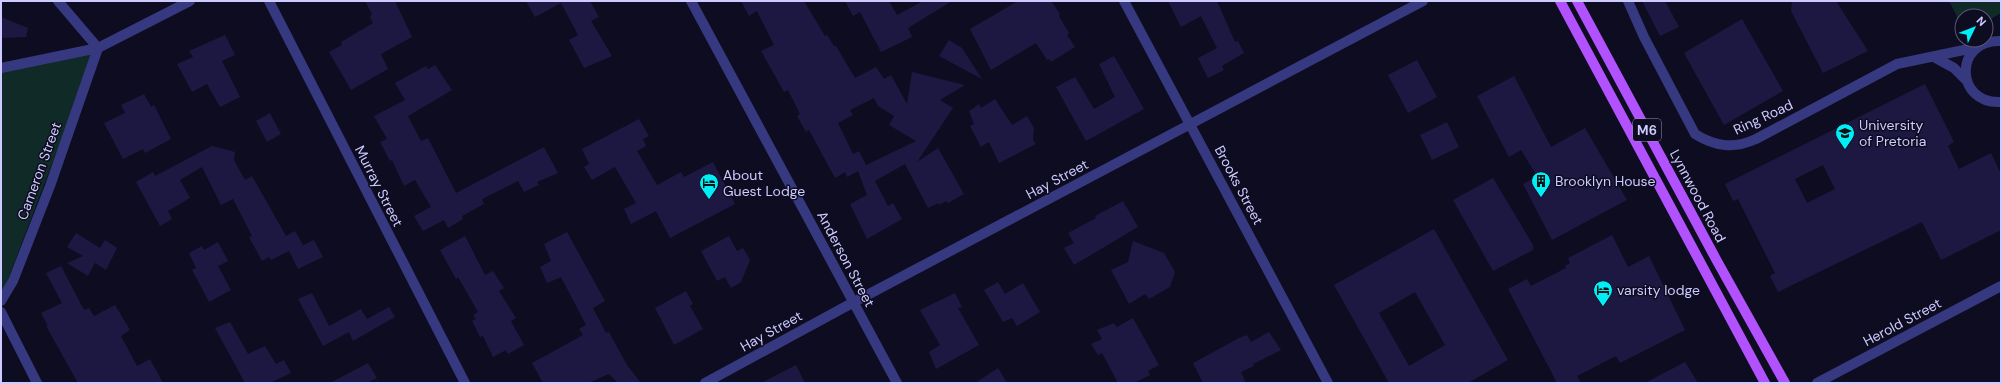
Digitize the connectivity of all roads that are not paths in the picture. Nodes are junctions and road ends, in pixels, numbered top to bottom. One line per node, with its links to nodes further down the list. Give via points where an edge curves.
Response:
1 (58, 1): 10 (street)
2 (190, 1): 10 (street)
3 (269, 1): 23 (street, Murray Street)
4 (691, 1): 20 (street, Anderson Street)
5 (1124, 1): 17 (street, Brooks Street)
6 (1423, 1): 17 (street, Hay Street)
7 (1560, 1): 27 (main road, Lynnwood Road / M6)
8 (1577, 1): 28 (main road, Lynnwood Road / M6, via 1716,261)
9 (1628, 1): 13 (street, Ring Road, via 1644,37 1696,134 1720,145 1738,145 1756,139 1897,64 1912,59)
10 (98, 48): 14 (street); 19 (street, Cameron Street, via 50,186 13,281)
11 (1974, 48): 13 (street, Ring Road)
12 (1977, 48): 15 (street, via 1967,62)
13 (1934, 57): 15 (street, via 1954,68)
14 (1, 68)
15 (1967, 81): 16 (street, via 1973,92 1982,99 1994,103)
16 (2001, 102)
17 (1191, 125): 20 (street, Hay Street); 26 (street, Brooks Street)
18 (2001, 286): 29 (street, Herold Street)
19 (1, 301)
20 (854, 302): 24 (street, Hay Street); 25 (street, Anderson Street)
21 (1, 312): 22 (street)
22 (37, 383)
23 (465, 383)
24 (705, 383)
25 (897, 383)
26 (1328, 383)
27 (1765, 383)
28 (1785, 383)
29 (1816, 383)

